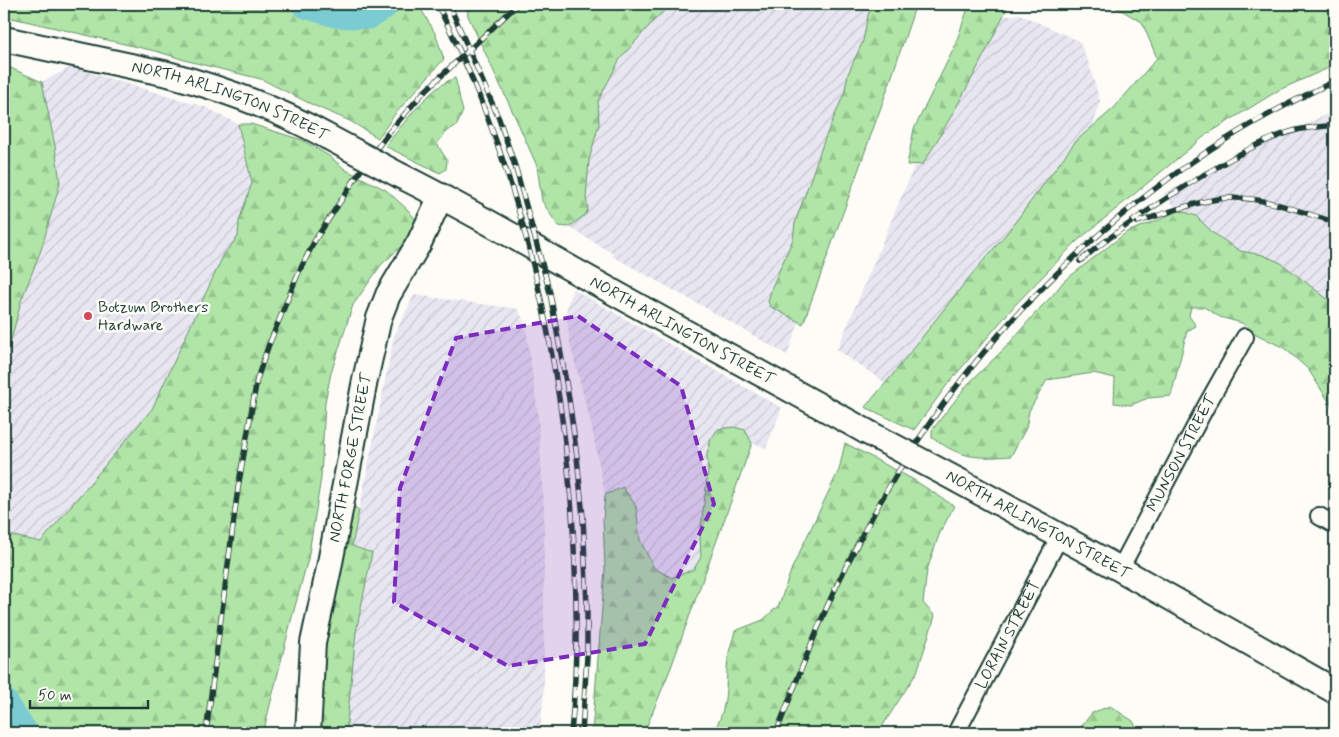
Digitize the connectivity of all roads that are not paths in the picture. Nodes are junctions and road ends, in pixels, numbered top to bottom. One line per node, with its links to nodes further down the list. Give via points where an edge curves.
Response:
1 (4, 39): 2 (street, NORTH ARLINGTON STREET, bridge, via 159,72 228,91 306,125)
2 (441, 196): 6 (street, NORTH ARLINGTON STREET, bridge); 9 (street, NORTH FORGE STREET, via 379,318 313,643)
3 (1245, 337): 7 (street, MUNSON STREET)
4 (1319, 516): 5 (street)
5 (1335, 525)
6 (1060, 536): 7 (street, NORTH ARLINGTON STREET); 10 (street, LORAIN STREET)
7 (1120, 569): 8 (street, NORTH ARLINGTON STREET)
8 (1335, 691)
9 (308, 733)
10 (956, 733)

